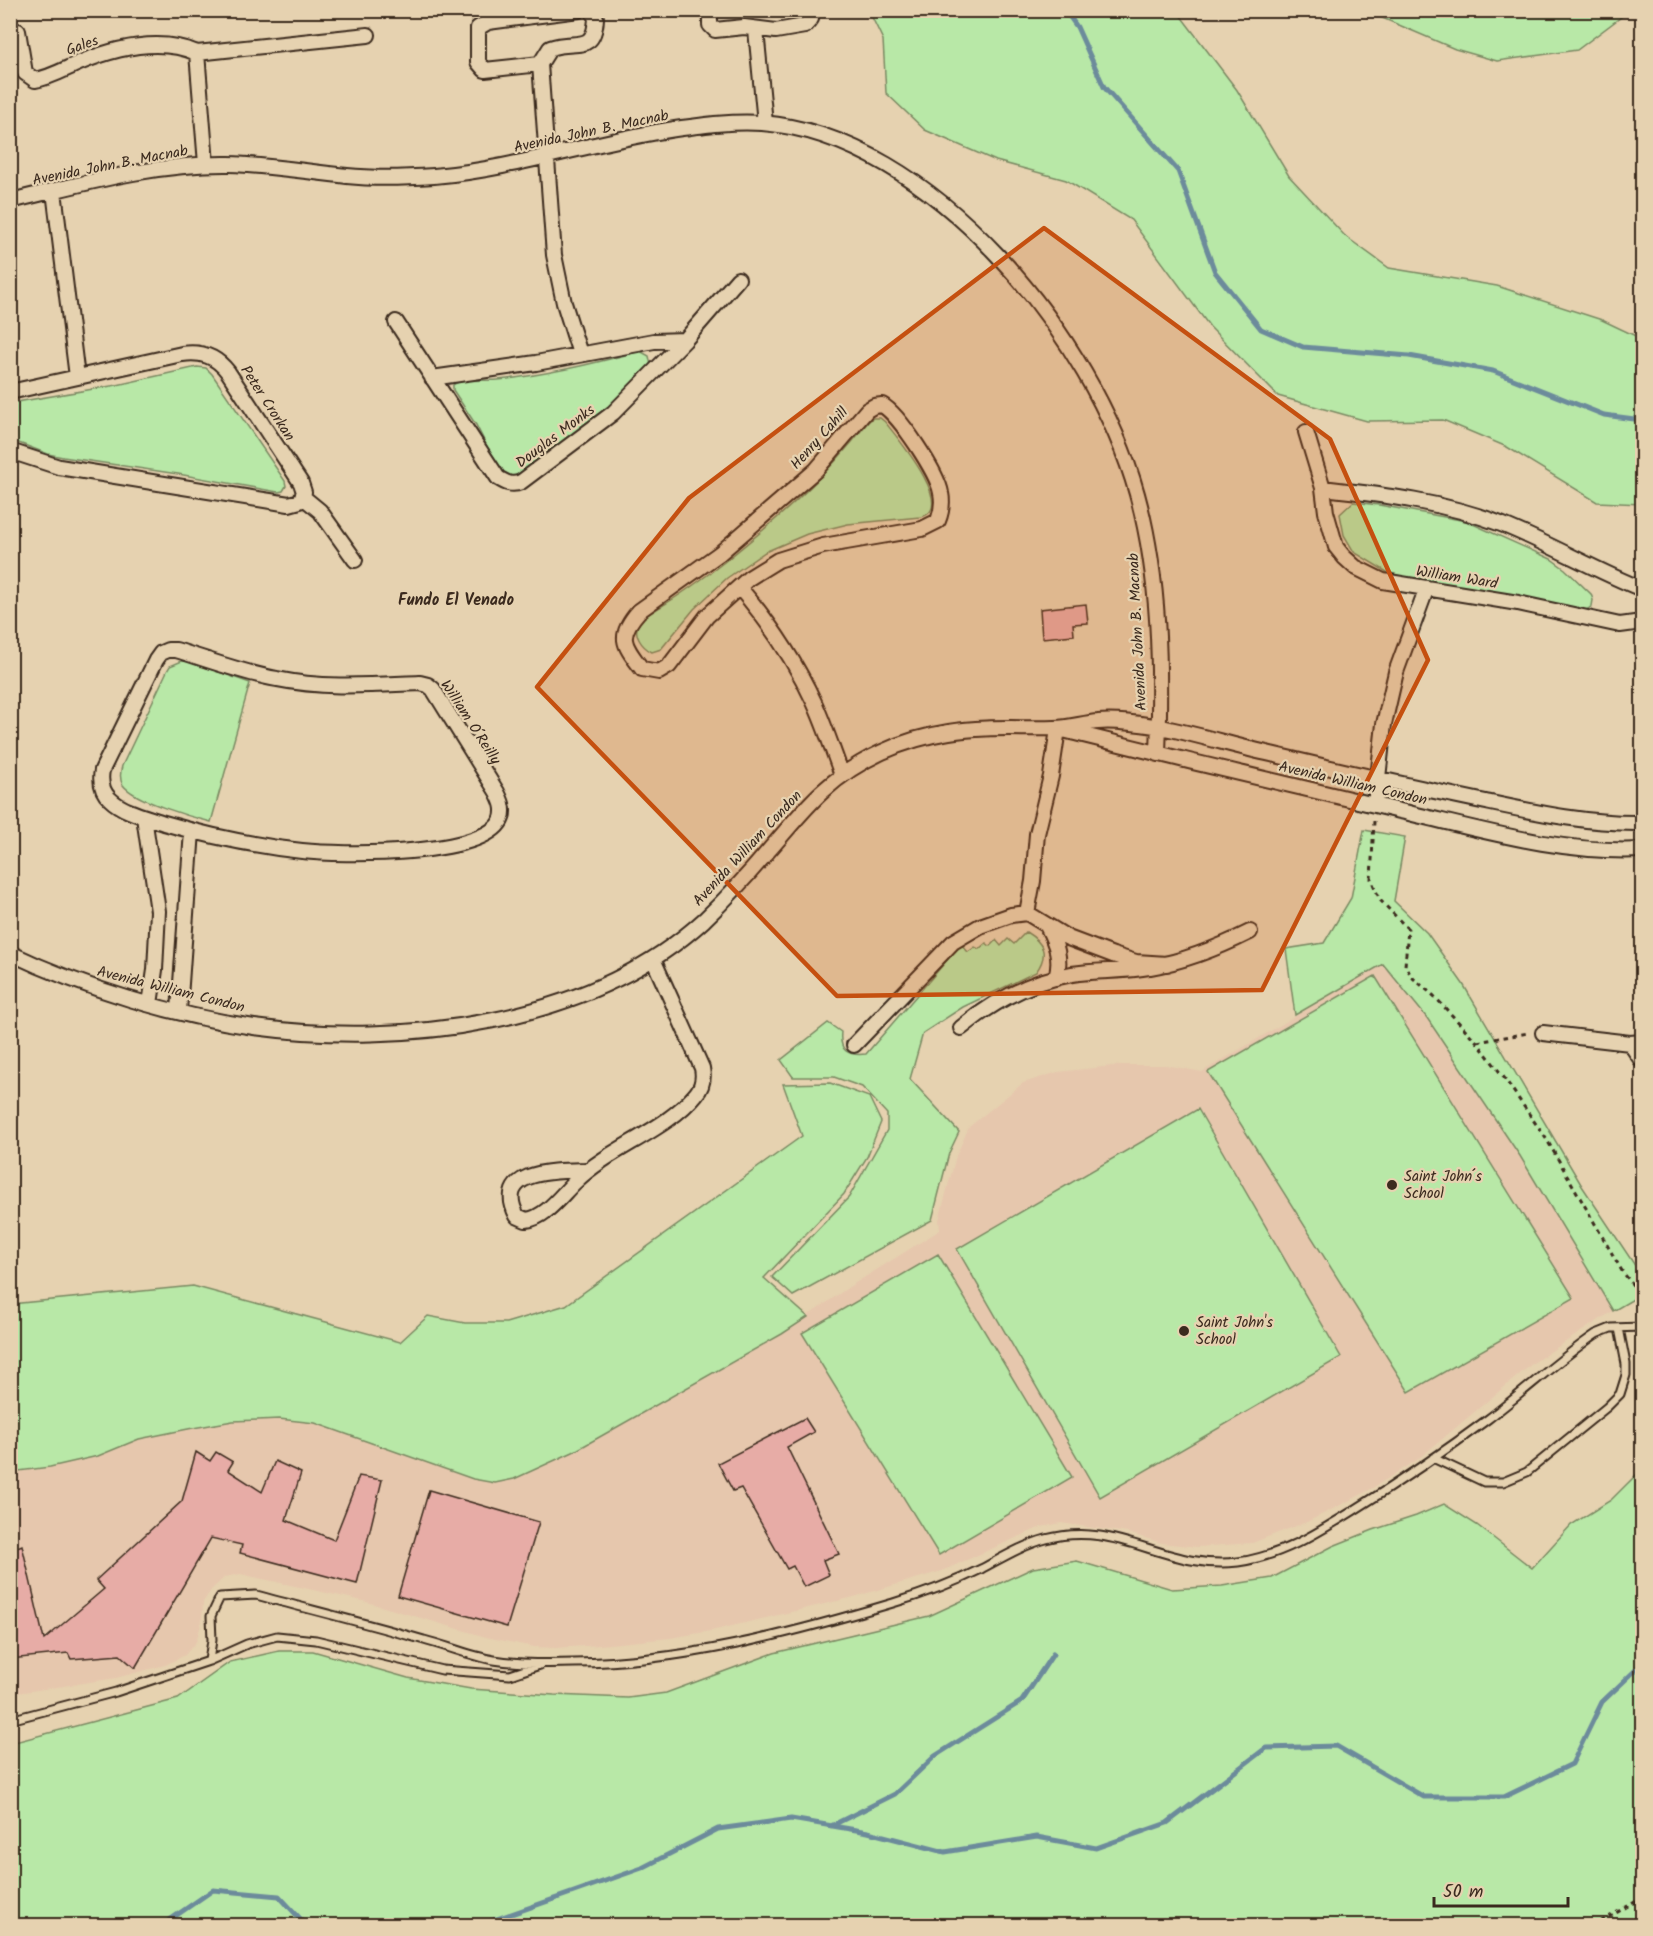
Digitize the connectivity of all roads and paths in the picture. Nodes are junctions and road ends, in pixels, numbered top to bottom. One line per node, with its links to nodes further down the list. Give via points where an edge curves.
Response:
1 (579, 10): 9 (street, via 488,22 478,28 478,62 485,70)
2 (591, 10): 9 (street, via 596,18 592,39 550,48)
3 (710, 10): 5 (street, via 710,25 715,30)
4 (811, 10): 5 (street, via 806,26)
5 (756, 30): 10 (street)
6 (18, 31): 8 (street, Gales, via 24,70 27,77 35,80 125,49 170,46)
7 (368, 35): 8 (street, Gales)
8 (197, 53): 12 (street)
9 (540, 64): 11 (street)
10 (765, 123): 11 (street, Avenida John B. Macnab, via 716,124 647,133); 31 (street, Avenida John B. Macnab, via 848,145 886,163 925,189 1001,260 1067,343 1112,427 1144,522 1153,577)
11 (547, 156): 12 (street, Avenida John B. Macnab, via 471,172 403,178); 18 (street, via 557,274)
12 (206, 164): 13 (street, Avenida John B. Macnab, via 154,170)
13 (54, 191): 14 (street, Avenida John B. Macnab); 19 (street)
14 (10, 201)
15 (738, 279): 17 (street, Douglas Monks)
16 (396, 322): 20 (street, Douglas Monks)
17 (685, 340): 18 (street, via 654,341); 20 (street, Douglas Monks, via 613,413 515,484 498,478)
18 (580, 354): 20 (street)
19 (77, 377): 21 (street, Peter Crorkan); 25 (street, Peter Crorkan, via 182,354 209,356 228,372 303,487)
20 (432, 378)
21 (10, 392)
22 (1306, 432): 24 (street, William Ward)
23 (10, 451): 25 (street, via 59,467 277,502 294,504)
24 (1323, 488): 28 (street, via 1427,503 1473,515); 29 (street, William Ward, via 1332,538 1344,557 1383,581)
25 (303, 497): 26 (street, Peter Crorkan, via 320,511)
26 (356, 560)
27 (739, 587): 27 (street, Henry Cahill, via 778,560 823,546 922,530 938,520 941,491 917,445 890,410 882,405 867,410 816,470 720,553 639,612 625,629 626,647 642,669 660,672 669,666 707,616); 34 (street, via 763,615 794,664 814,702)
28 (1642, 589)
29 (1426, 590): 30 (street, William Ward, via 1518,603 1620,625); 35 (street, via 1396,672 1384,724)
30 (1642, 622)
31 (1159, 727): 32 (street, Avenida William Condon, via 1101,721); 33 (street, Avenida John B. Macnab); 35 (street, Avenida William Condon)
32 (1058, 729): 33 (street, Avenida William Condon); 34 (street, Avenida William Condon, via 1006,727 933,735 895,746); 41 (street, via 1037,834)
33 (1158, 754): 36 (street, Avenida William Condon)
34 (842, 775): 45 (street, Avenida William Condon, via 809,805 704,919)
35 (1378, 780): 36 (street); 38 (street, Avenida William Condon, via 1565,818)
36 (1375, 805): 40 (street, Avenida William Condon, via 1536,841); 52 (path, via 1371,879 1380,900 1408,929 1405,966)
37 (144, 817): 39 (street, William O´Reilly); 39 (street, William O´Reilly, via 110,800 100,779 156,660 161,653 176,650 257,675 303,683 428,685 497,792 503,809 496,826 472,840 391,854 303,851); 48 (street, via 158,911)
38 (1642, 823)
39 (192, 831): 49 (street)
40 (1642, 850)
41 (1027, 913): 42 (street); 54 (street, via 995,920 953,942)
42 (1047, 926): 46 (street, via 1113,955 1136,962); 47 (street, via 1058,958)
43 (1250, 932): 46 (street, via 1210,951)
44 (10, 953): 48 (street, Avenida William Condon, via 82,983)
45 (652, 959): 49 (street, Avenida William Condon, via 601,986 547,1006 442,1028 322,1033 257,1027); 56 (street, via 702,1068 701,1088 661,1124)
46 (1167, 964): 47 (street)
47 (1056, 978): 50 (street, via 996,1002)
48 (150, 1004): 49 (street, Avenida William Condon)
49 (178, 1011)
50 (962, 1028)
51 (1544, 1033): 52 (path); 53 (street)
52 (1477, 1042): 57 (path, via 1547,1140 1622,1271)
53 (1636, 1042): 55 (street)
54 (854, 1045)
55 (1642, 1061)
56 (588, 1170): 56 (street, via 535,1173 523,1180 513,1193 517,1216 526,1220 540,1215)
57 (1642, 1297)
58 (1642, 1327): 59 (lane)
59 (1619, 1328): 60 (lane, via 1602,1331 1589,1339); 60 (lane, via 1626,1364 1620,1394 1527,1472 1503,1482 1484,1482)
60 (1433, 1458): 62 (lane, via 1304,1540 1250,1560 1201,1562 1111,1537 1060,1535 1027,1545 923,1594 758,1640 676,1656)
61 (209, 1661): 62 (lane, via 277,1636 316,1640 442,1670 510,1675); 62 (lane, via 211,1616 220,1597 256,1595 492,1660); 63 (lane, via 116,1692)
62 (545, 1664)
63 (10, 1720)
64 (1642, 1898): 65 (path)
65 (1593, 1926)

